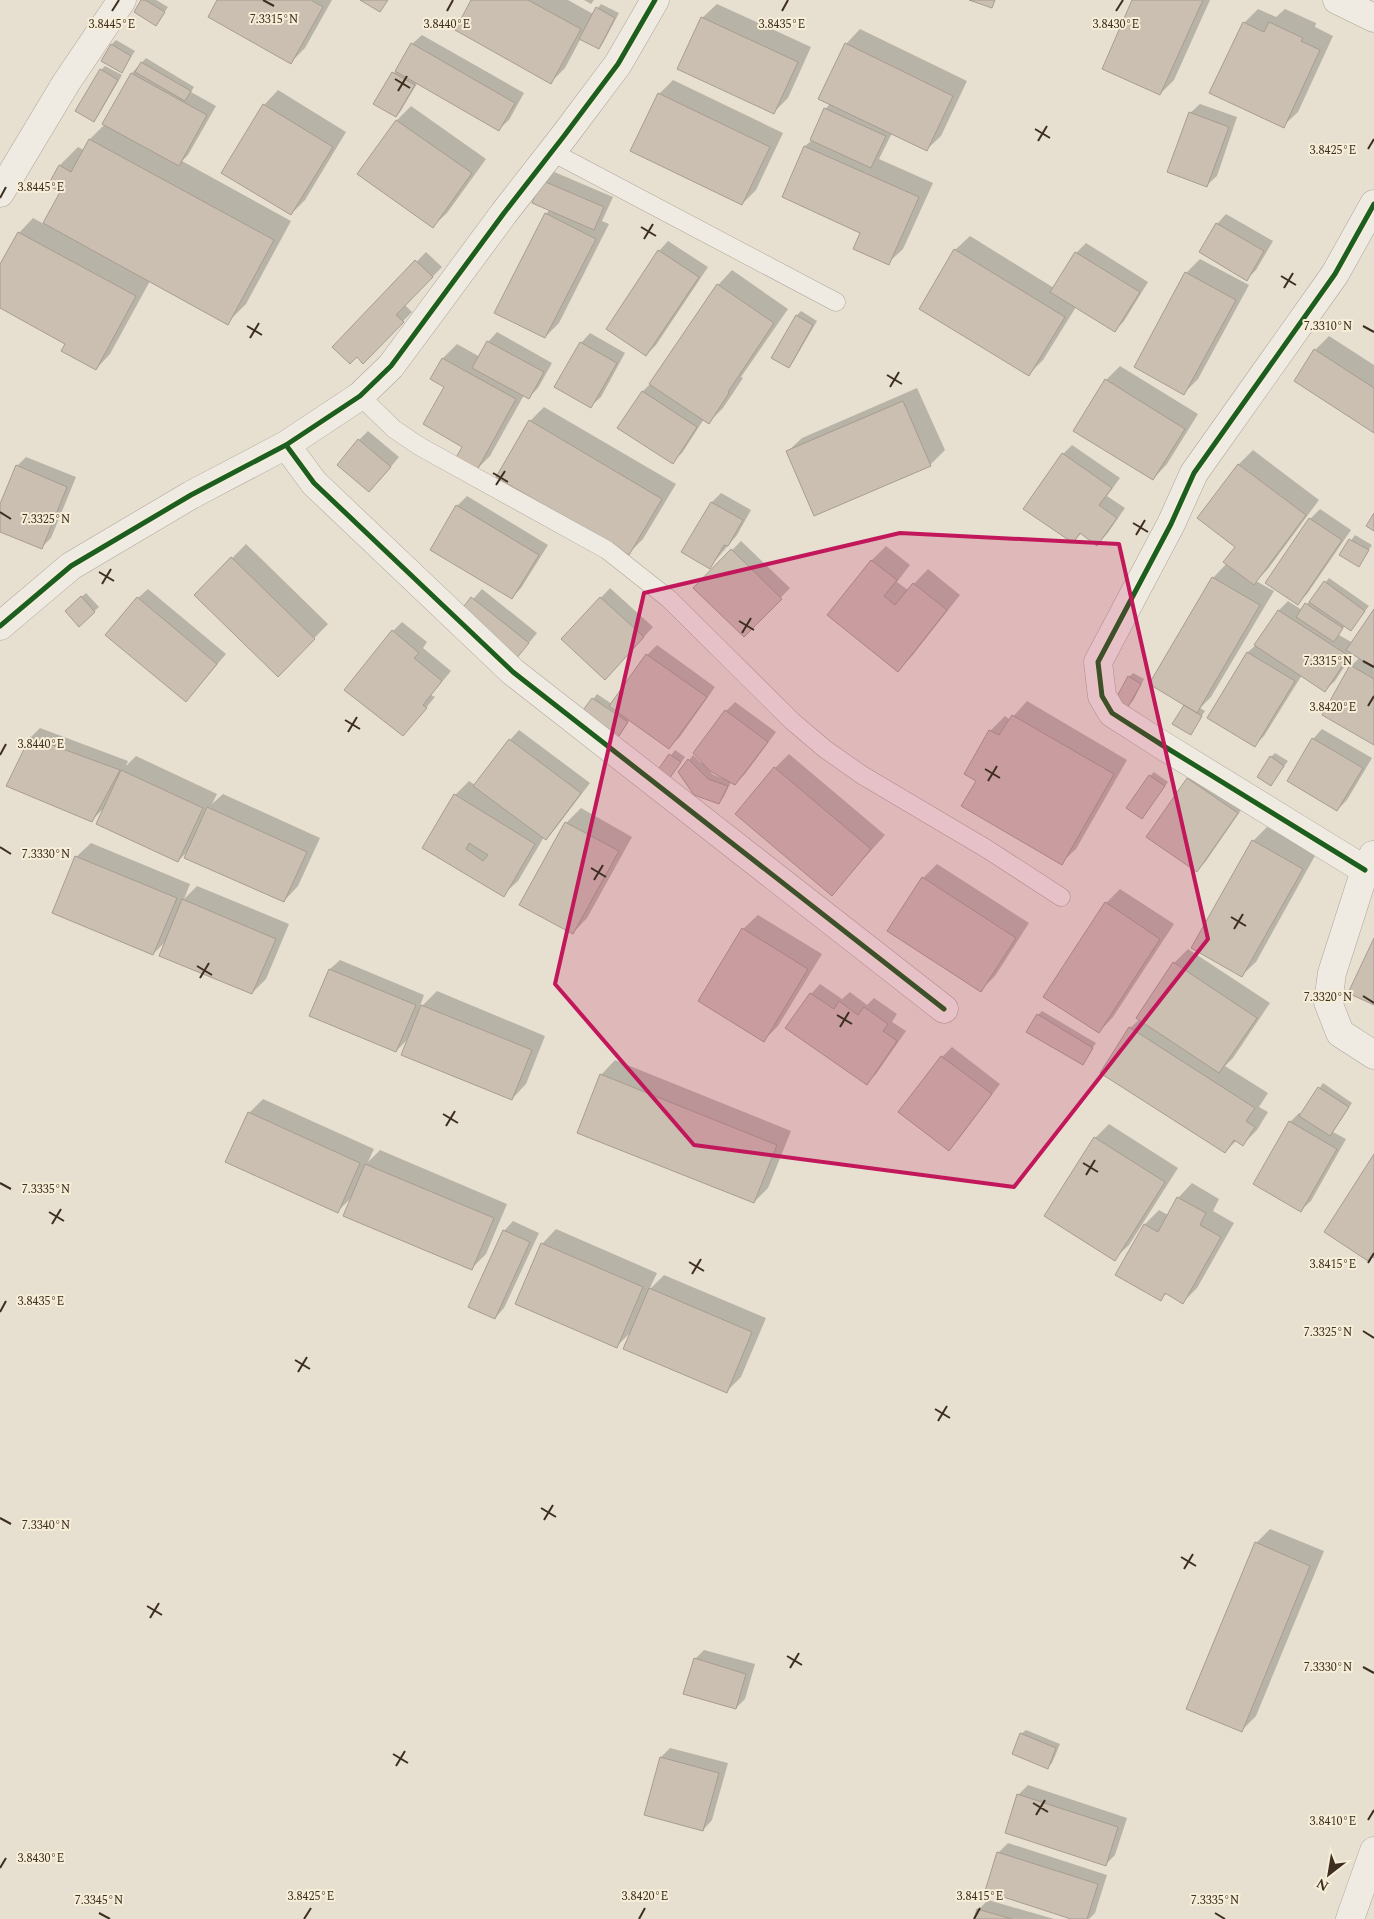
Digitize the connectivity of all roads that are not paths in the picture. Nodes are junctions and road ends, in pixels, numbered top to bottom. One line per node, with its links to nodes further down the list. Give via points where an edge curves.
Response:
1 (122, 0): 6 (street, via 66,83)
2 (655, 0): 5 (street, via 618,64)
3 (1337, 0): 4 (street)
4 (1374, 18)
5 (552, 152): 8 (lane); 9 (street, via 391,366)
6 (0, 193)
7 (1374, 204): 12 (street, via 1335,274 1194,472 1171,524 1098,662 1102,696 1112,713)
8 (836, 302)
9 (360, 396): 10 (street); 13 (lane, via 394,429 419,446 607,550 670,600 792,722 825,749)
10 (286, 445): 11 (street, via 191,495 71,566); 14 (street, via 314,483 513,672)
11 (5, 614)
12 (1369, 862): 15 (street, via 1332,973 1328,1002 1340,1033)
13 (1062, 897)
14 (944, 1009)
15 (1374, 1055)
16 (1374, 1852): 17 (street)
17 (1350, 1919)

